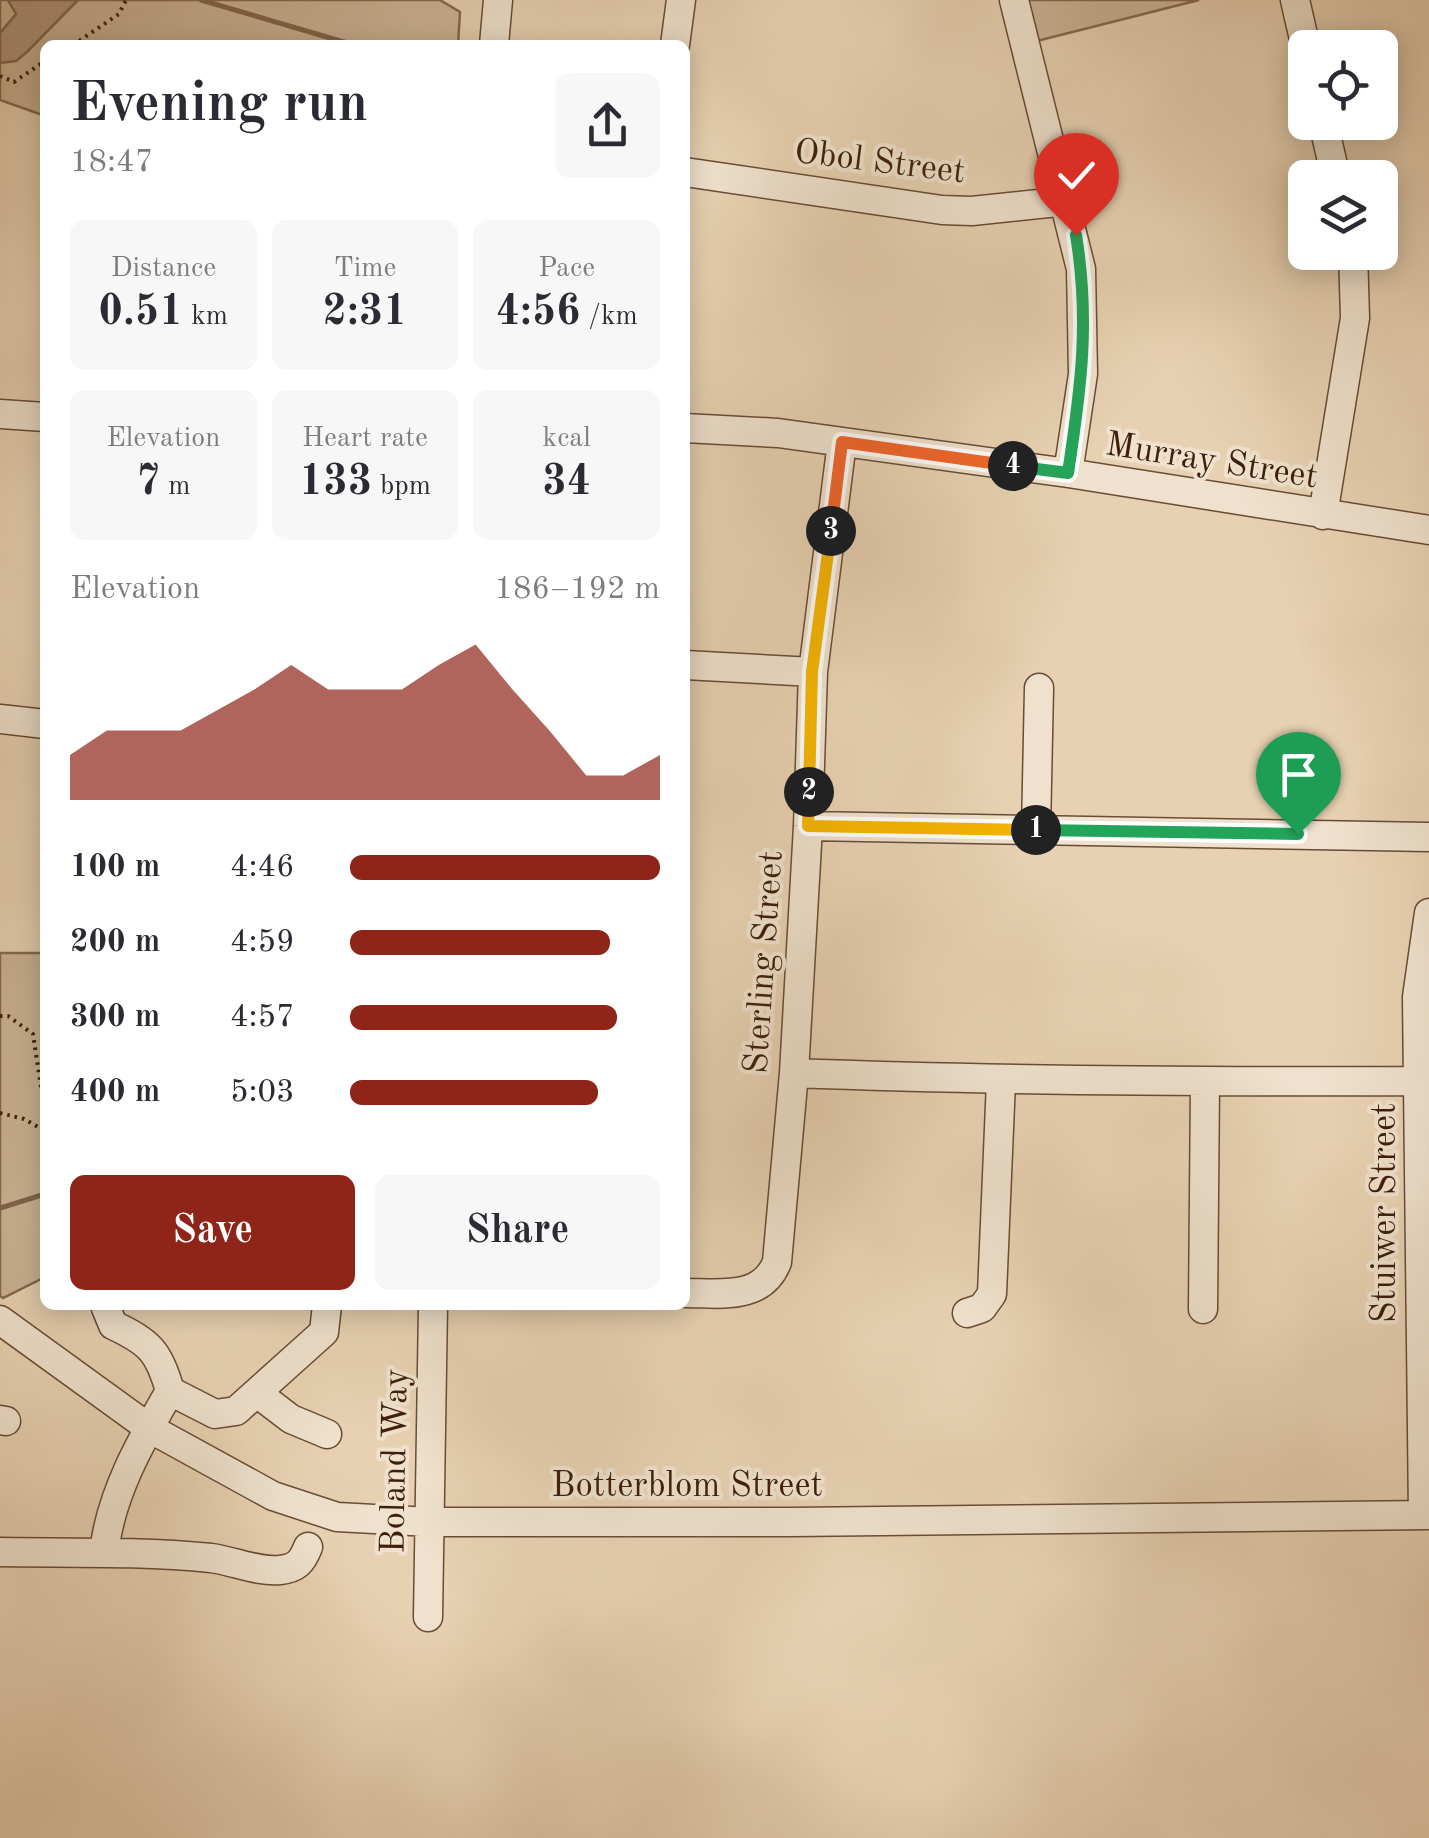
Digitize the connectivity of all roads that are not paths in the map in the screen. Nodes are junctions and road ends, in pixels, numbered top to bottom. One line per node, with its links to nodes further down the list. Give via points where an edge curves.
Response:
1 (498, 0): 6 (street)
2 (680, 0): 7 (street)
3 (1014, 0): 9 (street)
4 (1295, 0): 5 (street)
5 (1302, 30)
6 (494, 40)
7 (676, 40)
8 (690, 173): 9 (street, Obol Street, via 942,210)
9 (1067, 201): 15 (street, via 1081,268 1085,342)
10 (1353, 270): 16 (street, via 1355,318)
11 (0, 414): 12 (street)
12 (40, 417)
13 (690, 428): 14 (street, Murray Street)
14 (842, 442): 15 (street, Murray Street); 19 (street, Sterling Street)
15 (1068, 473): 16 (street, Murray Street)
16 (1323, 515): 17 (street, Murray Street)
17 (1429, 530)
18 (690, 665): 19 (street)
19 (812, 672): 23 (street, Sterling Street)
20 (1040, 688): 24 (street)
21 (0, 719): 22 (street)
22 (40, 723)
23 (808, 826): 24 (street); 27 (street, Sterling Street)
24 (1036, 830): 25 (street)
25 (1429, 837)
26 (1429, 913): 29 (street, Stuiwer Street, via 1416,998)
27 (794, 1073): 28 (street); 31 (street, Sterling Street, via 772,1274 748,1291)
28 (1002, 1081): 30 (street); 36 (street, via 992,1294 982,1308)
29 (1424, 1081): 30 (street); 42 (street, Stuiwer Street)
30 (1205, 1083): 32 (street)
31 (690, 1293)
32 (1204, 1308)
33 (107, 1310): 38 (street, via 113,1324 147,1342)
34 (326, 1310): 39 (street, via 324,1332)
35 (434, 1310): 43 (street, Boland Way)
36 (967, 1313)
37 (0, 1320): 40 (street, Botterblom Street)
38 (170, 1391): 39 (street, via 214,1414 236,1411); 40 (street)
39 (257, 1393): 41 (street, via 291,1419)
40 (149, 1428): 43 (street, Botterblom Street, via 273,1496 337,1517); 46 (street, via 110,1519)
41 (327, 1434)
42 (1426, 1515): 43 (street, Botterblom Street)
43 (430, 1522): 47 (street, Boland Way)
44 (308, 1548): 46 (street, via 293,1568 276,1570 212,1558)
45 (0, 1552): 46 (street)
46 (104, 1553)
47 (428, 1617)

